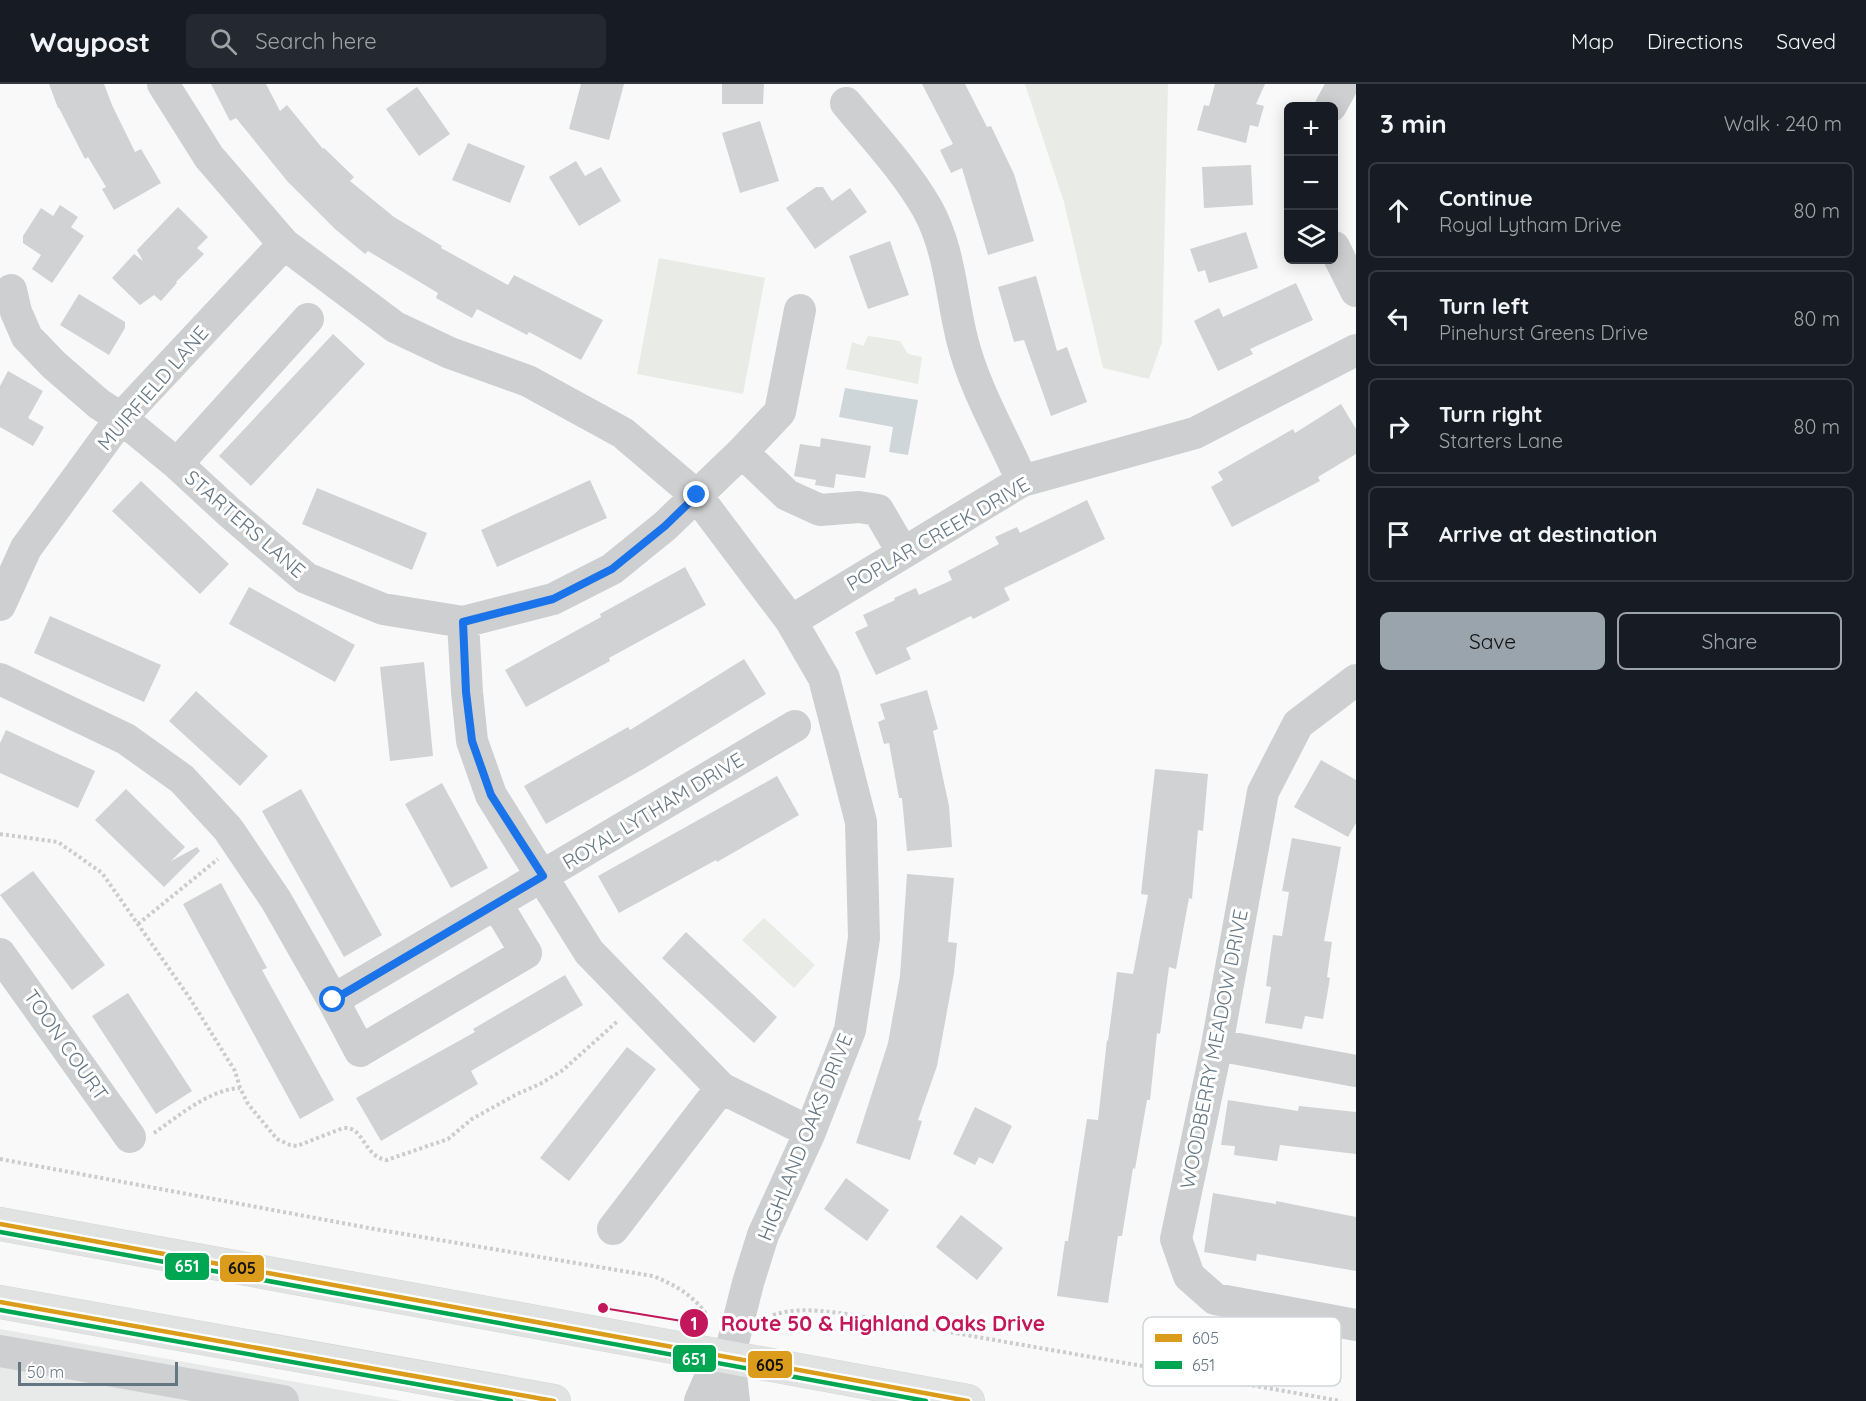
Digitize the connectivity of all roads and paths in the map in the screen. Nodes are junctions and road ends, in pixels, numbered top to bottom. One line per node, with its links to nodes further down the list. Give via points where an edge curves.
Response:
1 (163, 84): 5 (street, HIGHLAND OAKS DRIVE, via 209,157)
2 (1343, 84): 3 (street)
3 (1333, 102)
4 (846, 103): 15 (street, via 901,170 927,209 945,251 962,340)
5 (284, 244): 12 (street, MUIRFIELD LANE); 16 (street, HIGHLAND OAKS DRIVE, via 395,327 450,353 528,381 623,433)
6 (1338, 256): 8 (street)
7 (12, 290): 12 (street, STARTERS LANE, via 27,337 99,404)
8 (1356, 291)
9 (800, 310): 13 (street, STARTERS LANE, via 780,412)
10 (308, 319): 14 (street)
11 (1356, 350): 15 (street, POPLAR CREEK DRIVE, via 1195,433)
12 (122, 418): 14 (street, STARTERS LANE); 18 (street, MUIRFIELD LANE, via 26,548)
13 (742, 453): 16 (street, STARTERS LANE); 17 (street, via 787,495 820,510 878,510)
14 (177, 464): 20 (street, STARTERS LANE, via 306,578 383,609)
15 (1022, 482): 17 (street, POPLAR CREEK DRIVE)
16 (697, 495): 19 (street, HIGHLAND OAKS DRIVE); 20 (street, STARTERS LANE, via 612,569 553,599)
17 (903, 553): 19 (street, POPLAR CREEK DRIVE)
18 (0, 605)
19 (791, 621): 36 (street, HIGHLAND OAKS DRIVE, via 824,678 861,822 864,938 850,1030)
20 (463, 622): 26 (street, via 472,741 491,795)
21 (0, 678): 30 (street, via 126,739 182,779 228,829 276,900)
22 (1356, 680): 32 (street, WOODBERRY MEADOW DRIVE, via 1298,724 1263,792)
23 (795, 726): 26 (street, ROYAL LYTHAM DRIVE)
24 (0, 834): 28 (path, via 58,842 102,873)
25 (226, 853): 28 (path)
26 (543, 876): 27 (street, ROYAL LYTHAM DRIVE); 35 (street, via 590,952)
27 (496, 903): 30 (street, ROYAL LYTHAM DRIVE); 30 (street, via 526,953 360,1052)
28 (138, 924): 34 (path, via 189,996 235,1071)
29 (0, 954): 37 (street, TOON COURT)
30 (333, 1000)
31 (622, 1017): 34 (path, via 563,1070 540,1084 472,1119 447,1139 387,1160 370,1153 350,1127 297,1146 277,1139)
32 (1217, 1044): 33 (street); 44 (street, WOODBERRY MEADOW DRIVE, via 1176,1239 1189,1276 1215,1299)
33 (1356, 1071)
34 (240, 1088): 37 (path, via 210,1096)
35 (722, 1088): 36 (street); 40 (street)
36 (810, 1132): 48 (street, HIGHLAND OAKS DRIVE, via 763,1235)
37 (140, 1137)
38 (0, 1159): 42 (path, via 652,1276 686,1292)
39 (0, 1224): 48 (highway)
40 (613, 1229)
41 (0, 1302): 52 (highway)
42 (707, 1315)
43 (773, 1316): 49 (path, via 802,1309 847,1314)
44 (1313, 1317)
45 (1341, 1322): 46 (street, WOODBERRY MEADOW DRIVE)
46 (1356, 1325)
47 (0, 1351): 51 (street)
48 (729, 1358): 53 (street, via 710,1378); 54 (street); 55 (highway)
49 (1143, 1366)
50 (1256, 1386): 56 (path)
51 (280, 1401)
52 (552, 1401)
53 (700, 1401)
54 (734, 1401)
55 (969, 1401)
56 (1341, 1401)

